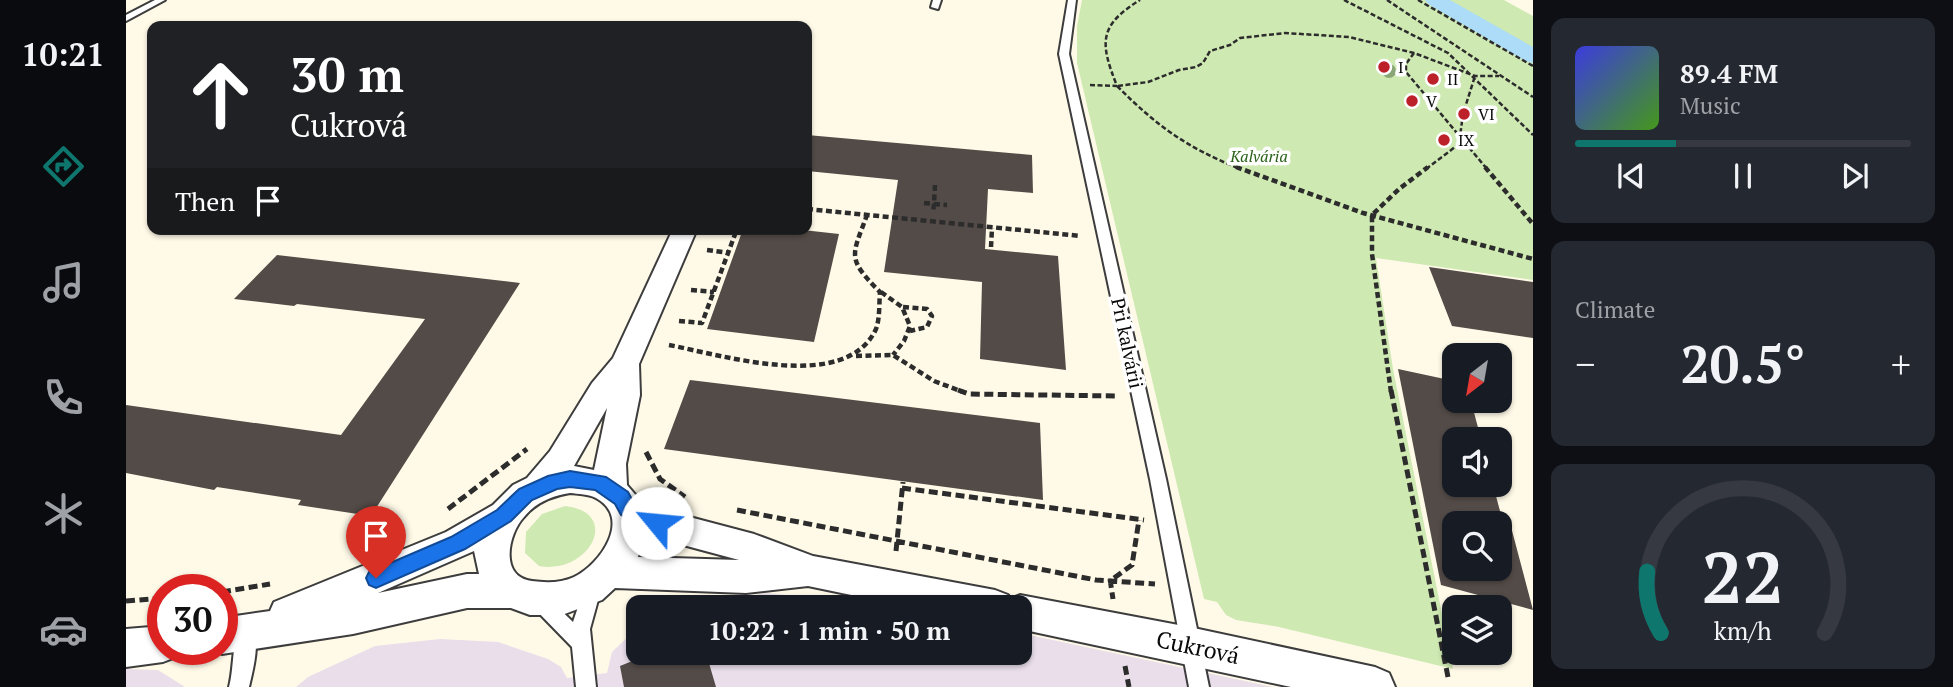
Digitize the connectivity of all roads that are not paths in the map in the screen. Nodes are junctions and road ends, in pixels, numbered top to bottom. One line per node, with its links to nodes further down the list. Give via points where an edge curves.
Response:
1 (160, 0): 3 (lane)
2 (1072, 0): 17 (lane, Pri kalvárii, via 1064,48 1158,479)
3 (126, 18)
4 (682, 235): 5 (street)
5 (625, 364): 6 (street); 7 (street, via 625,395 610,464)
6 (539, 487): 7 (street, via 570,479 599,482); 8 (street)
7 (620, 499): 9 (street, via 657,523 754,549); 10 (street, via 631,530 625,552)
8 (504, 516): 11 (street, via 495,532 492,566 500,581); 14 (street, via 458,543)
9 (813, 572): 10 (street); 12 (street)
10 (601, 579): 11 (street, via 571,596); 16 (lane, via 582,620)
11 (525, 595): 15 (street, via 467,591 353,616); 16 (lane)
12 (933, 595)
13 (1032, 614): 17 (street, Cukrová)
14 (238, 631)
15 (238, 632)
16 (580, 643): 23 (lane)
17 (1189, 645): 21 (street, Cukrová); 24 (lane, Pri kalvárii)
18 (147, 646): 19 (street)
19 (126, 648)
20 (238, 650): 22 (lane, via 243,671)
21 (1364, 686)
22 (239, 687)
23 (586, 687)
24 (1199, 687)

